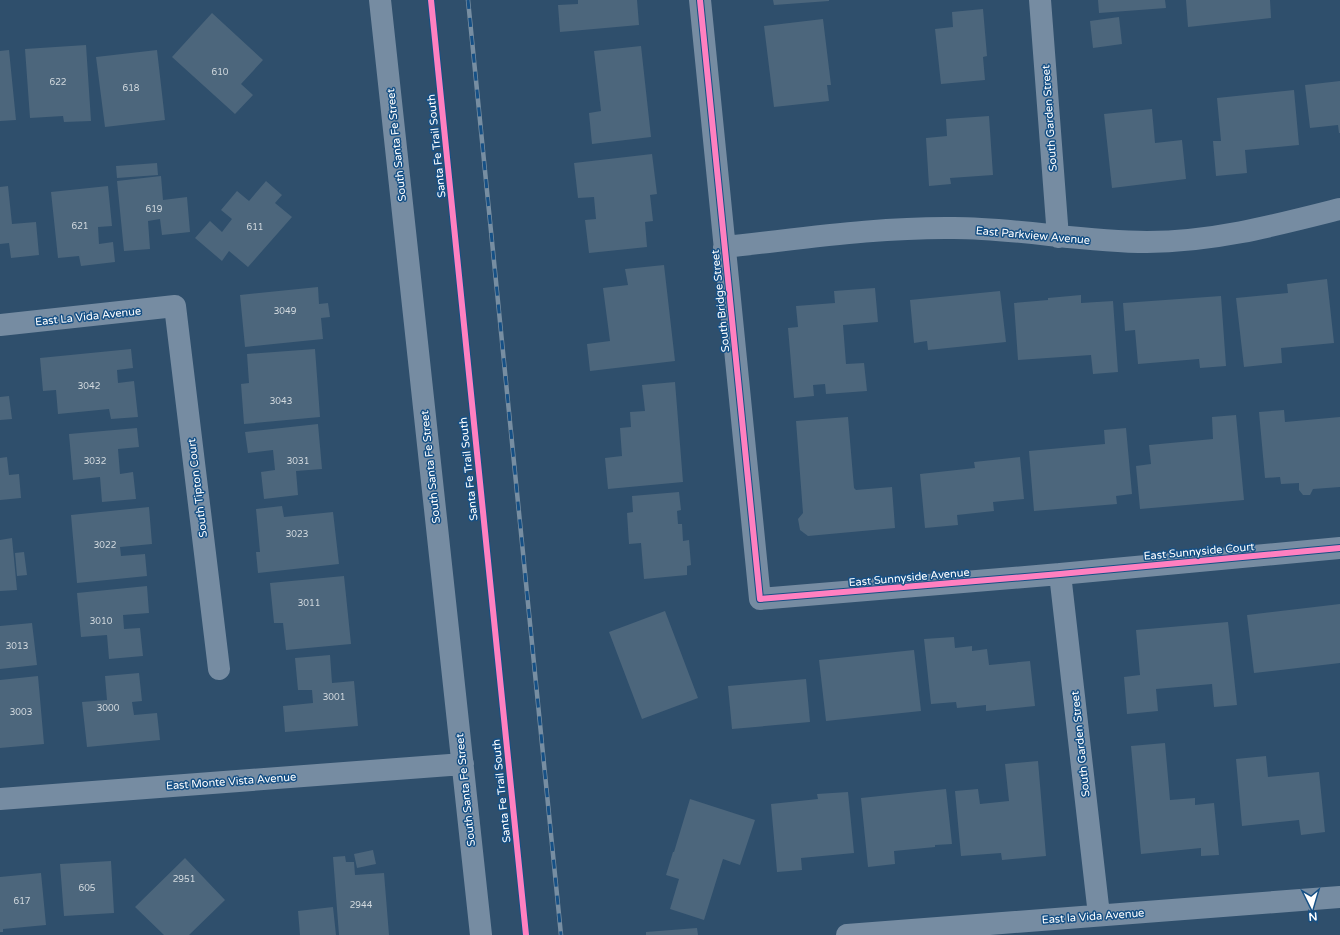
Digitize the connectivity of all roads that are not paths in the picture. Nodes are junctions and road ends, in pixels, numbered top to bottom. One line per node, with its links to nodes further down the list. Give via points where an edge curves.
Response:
1 (380, 0): 13 (street, South Santa Fe Street)
2 (700, 0): 6 (street, South Bridge Street)
3 (1040, 0): 5 (street, South Garden Street)
4 (1340, 210): 5 (street, East Parkview Avenue, via 1240,233 1194,240 1098,241)
5 (1058, 236): 6 (street, East Parkview Avenue, via 955,228 896,229)
6 (724, 247): 11 (street, South Bridge Street)
7 (175, 306): 8 (street, East La Vida Avenue); 12 (street, South Tipton Court)
8 (0, 325)
9 (1340, 548): 10 (street, East Sunnyside Court)
10 (1060, 574): 11 (street, East Sunnyside Avenue); 16 (street, South Garden Street)
11 (760, 599)
12 (220, 669)
13 (463, 764): 14 (street, East Monte Vista Avenue); 17 (street, South Santa Fe Street)
14 (0, 799)
15 (1340, 897): 16 (street, East la Vida Avenue)
16 (1099, 915): 18 (street, East la Vida Avenue)
17 (481, 935)
18 (847, 935)

